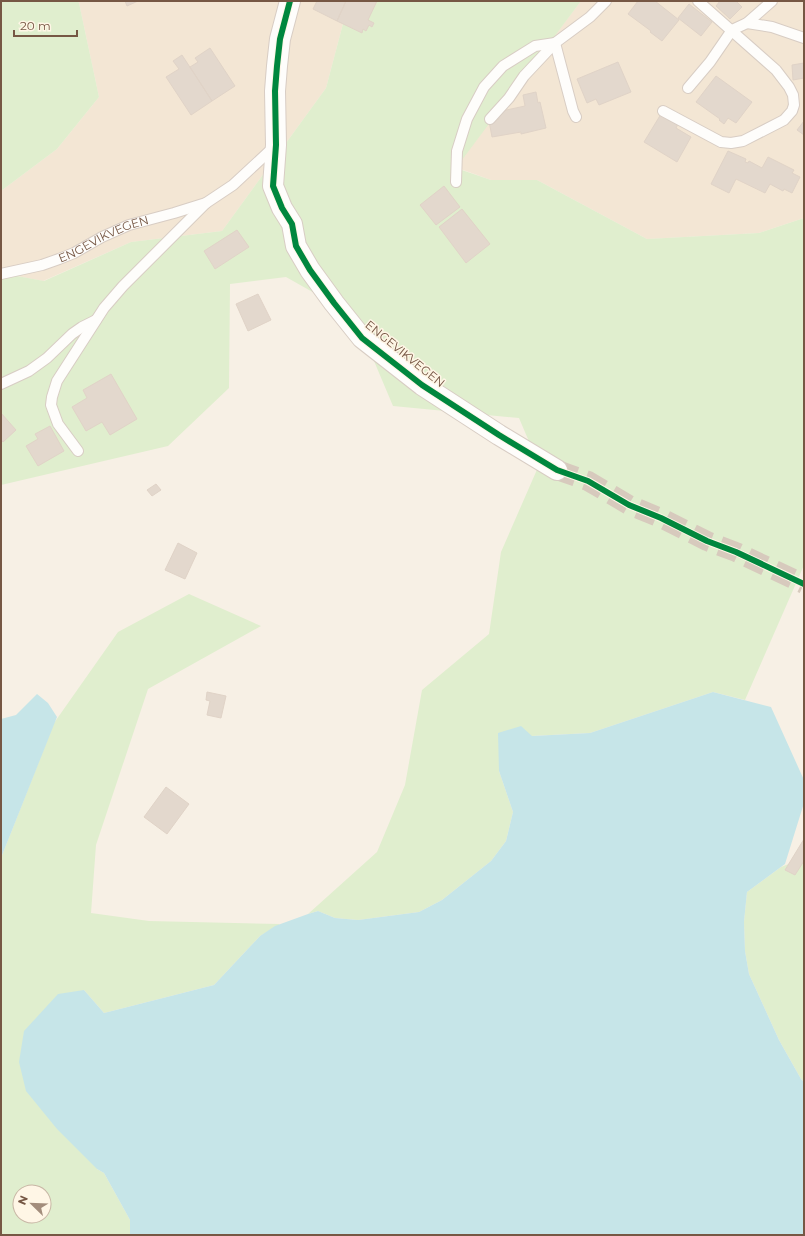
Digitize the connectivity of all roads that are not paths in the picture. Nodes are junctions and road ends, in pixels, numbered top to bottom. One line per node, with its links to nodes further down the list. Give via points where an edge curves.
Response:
1 (290, 1): 13 (street, ENGEVIKVEGEN, via 280,39 277,66)
2 (606, 1): 8 (lane)
3 (698, 1): 6 (lane)
4 (772, 1): 5 (lane)
5 (747, 23): 6 (lane); 7 (lane, via 772,27)
6 (732, 30): 9 (lane); 10 (lane, via 776,70 789,87 794,105 792,111 784,120 743,142 731,143 721,142)
7 (804, 38)
8 (556, 43): 11 (lane); 12 (lane, via 524,76); 14 (lane, via 535,46 503,66 484,87 467,119 457,151)
9 (688, 88)
10 (663, 111)
11 (576, 117)
12 (490, 119)
13 (276, 145): 15 (lane, ENGEVIKVEGEN, via 233,185); 20 (street, ENGEVIKVEGEN, via 273,186 292,224 296,246 314,276 362,338 422,385)
14 (456, 182)
15 (206, 203): 16 (lane, ENGEVIKVEGEN, via 129,225 74,253 42,265); 17 (lane, ENGEVIKVEGEN, via 123,286)
16 (1, 274)
17 (98, 319): 18 (lane, ENGEVIKVEGEN, via 72,334 29,371); 19 (lane, ENGEVIKVEGEN, via 57,381 52,397 51,405 58,424)
18 (1, 384)
19 (78, 451)
20 (557, 470)

